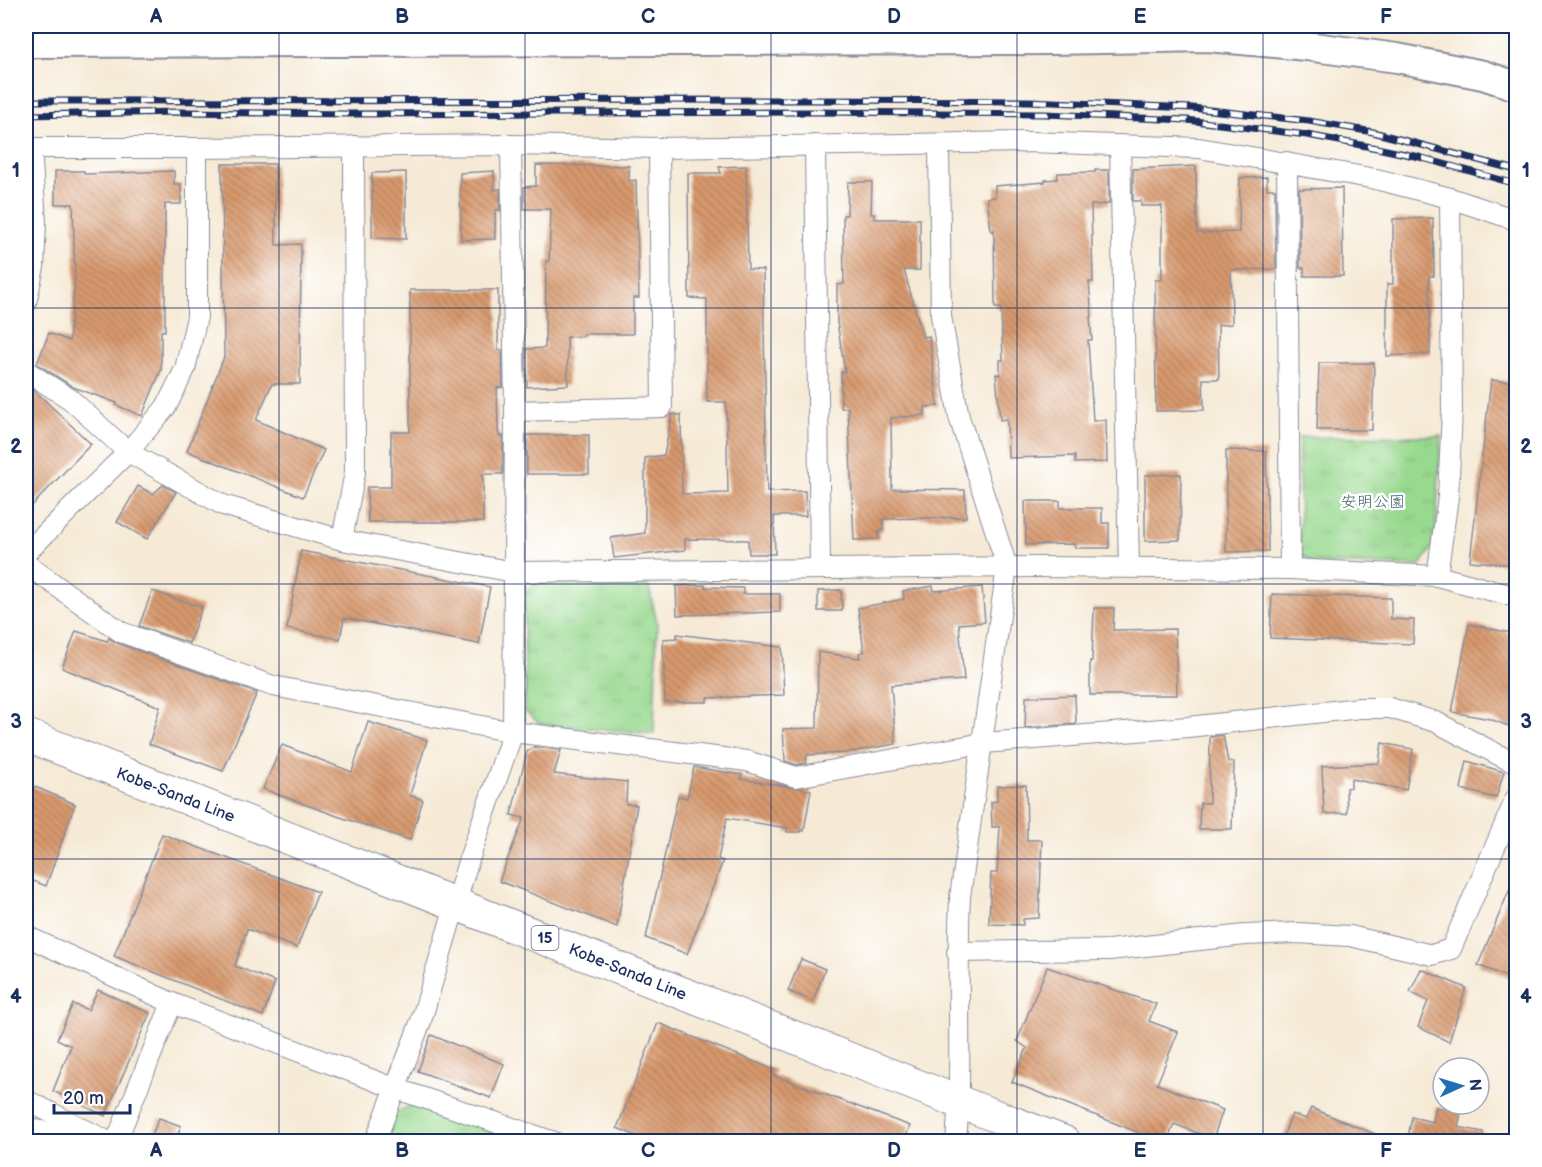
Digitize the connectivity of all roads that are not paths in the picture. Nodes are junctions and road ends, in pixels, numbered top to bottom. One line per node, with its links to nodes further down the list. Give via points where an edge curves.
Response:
1 (630, 33): 2 (street); 3 (street)
2 (938, 33): 4 (street, via 1052,40 1208,37 1397,57)
3 (26, 43)
4 (1516, 86)
5 (939, 144): 7 (street); 8 (street); 23 (street, via 941,316 959,417)
6 (511, 145): 9 (street); 12 (street); 18 (street)
7 (815, 145): 12 (street); 25 (street)
8 (1120, 145): 13 (street, via 1199,148); 24 (street)
9 (354, 146): 11 (street); 20 (street, via 355,472)
10 (28, 148): 11 (street); 16 (street, via 36,222 34,267)
11 (197, 148): 19 (street, via 197,317 185,369 166,407)
12 (659, 148): 18 (street, via 662,407)
13 (1287, 162): 14 (street); 26 (street)
14 (1450, 198): 15 (street); 28 (street, via 1452,411 1448,497)
15 (1516, 219)
16 (26, 303)
17 (26, 371): 19 (street, via 70,399)
18 (515, 411): 27 (street)
19 (128, 452): 20 (street, via 223,505); 21 (street)
20 (342, 540): 27 (street)
21 (26, 553)
22 (26, 564): 30 (street, via 121,632 273,686)
23 (1007, 567): 24 (street); 25 (street); 32 (street)
24 (1129, 567): 26 (street)
25 (820, 568): 27 (street)
26 (1290, 569): 28 (street)
27 (514, 572): 30 (street)
28 (1437, 576): 29 (street)
29 (1516, 597)
30 (513, 732): 32 (street, via 747,761 796,777); 35 (street)
31 (26, 735): 35 (main road, Kobe-Sanda Line / 15)
32 (983, 743): 33 (street, via 1390,708 1436,722); 37 (street, via 960,897)
33 (1516, 764)
34 (1516, 798): 37 (street, via 1451,950 1432,955 1350,936 1297,933 1245,934 1109,950)
35 (456, 903): 39 (street, via 421,1021); 41 (main road, Kobe-Sanda Line / 15)
36 (26, 936): 38 (street)
37 (957, 952): 41 (street)
38 (172, 1003): 39 (street); 46 (street)
39 (394, 1088): 43 (street); 47 (street)
40 (26, 1100): 45 (street)
41 (959, 1102): 48 (street); 49 (main road, Kobe-Sanda Line / 15)
42 (26, 1128): 44 (street)
43 (549, 1141)
44 (99, 1142)
45 (109, 1142)
46 (116, 1142)
47 (375, 1142)
48 (956, 1142)
49 (1064, 1142)

